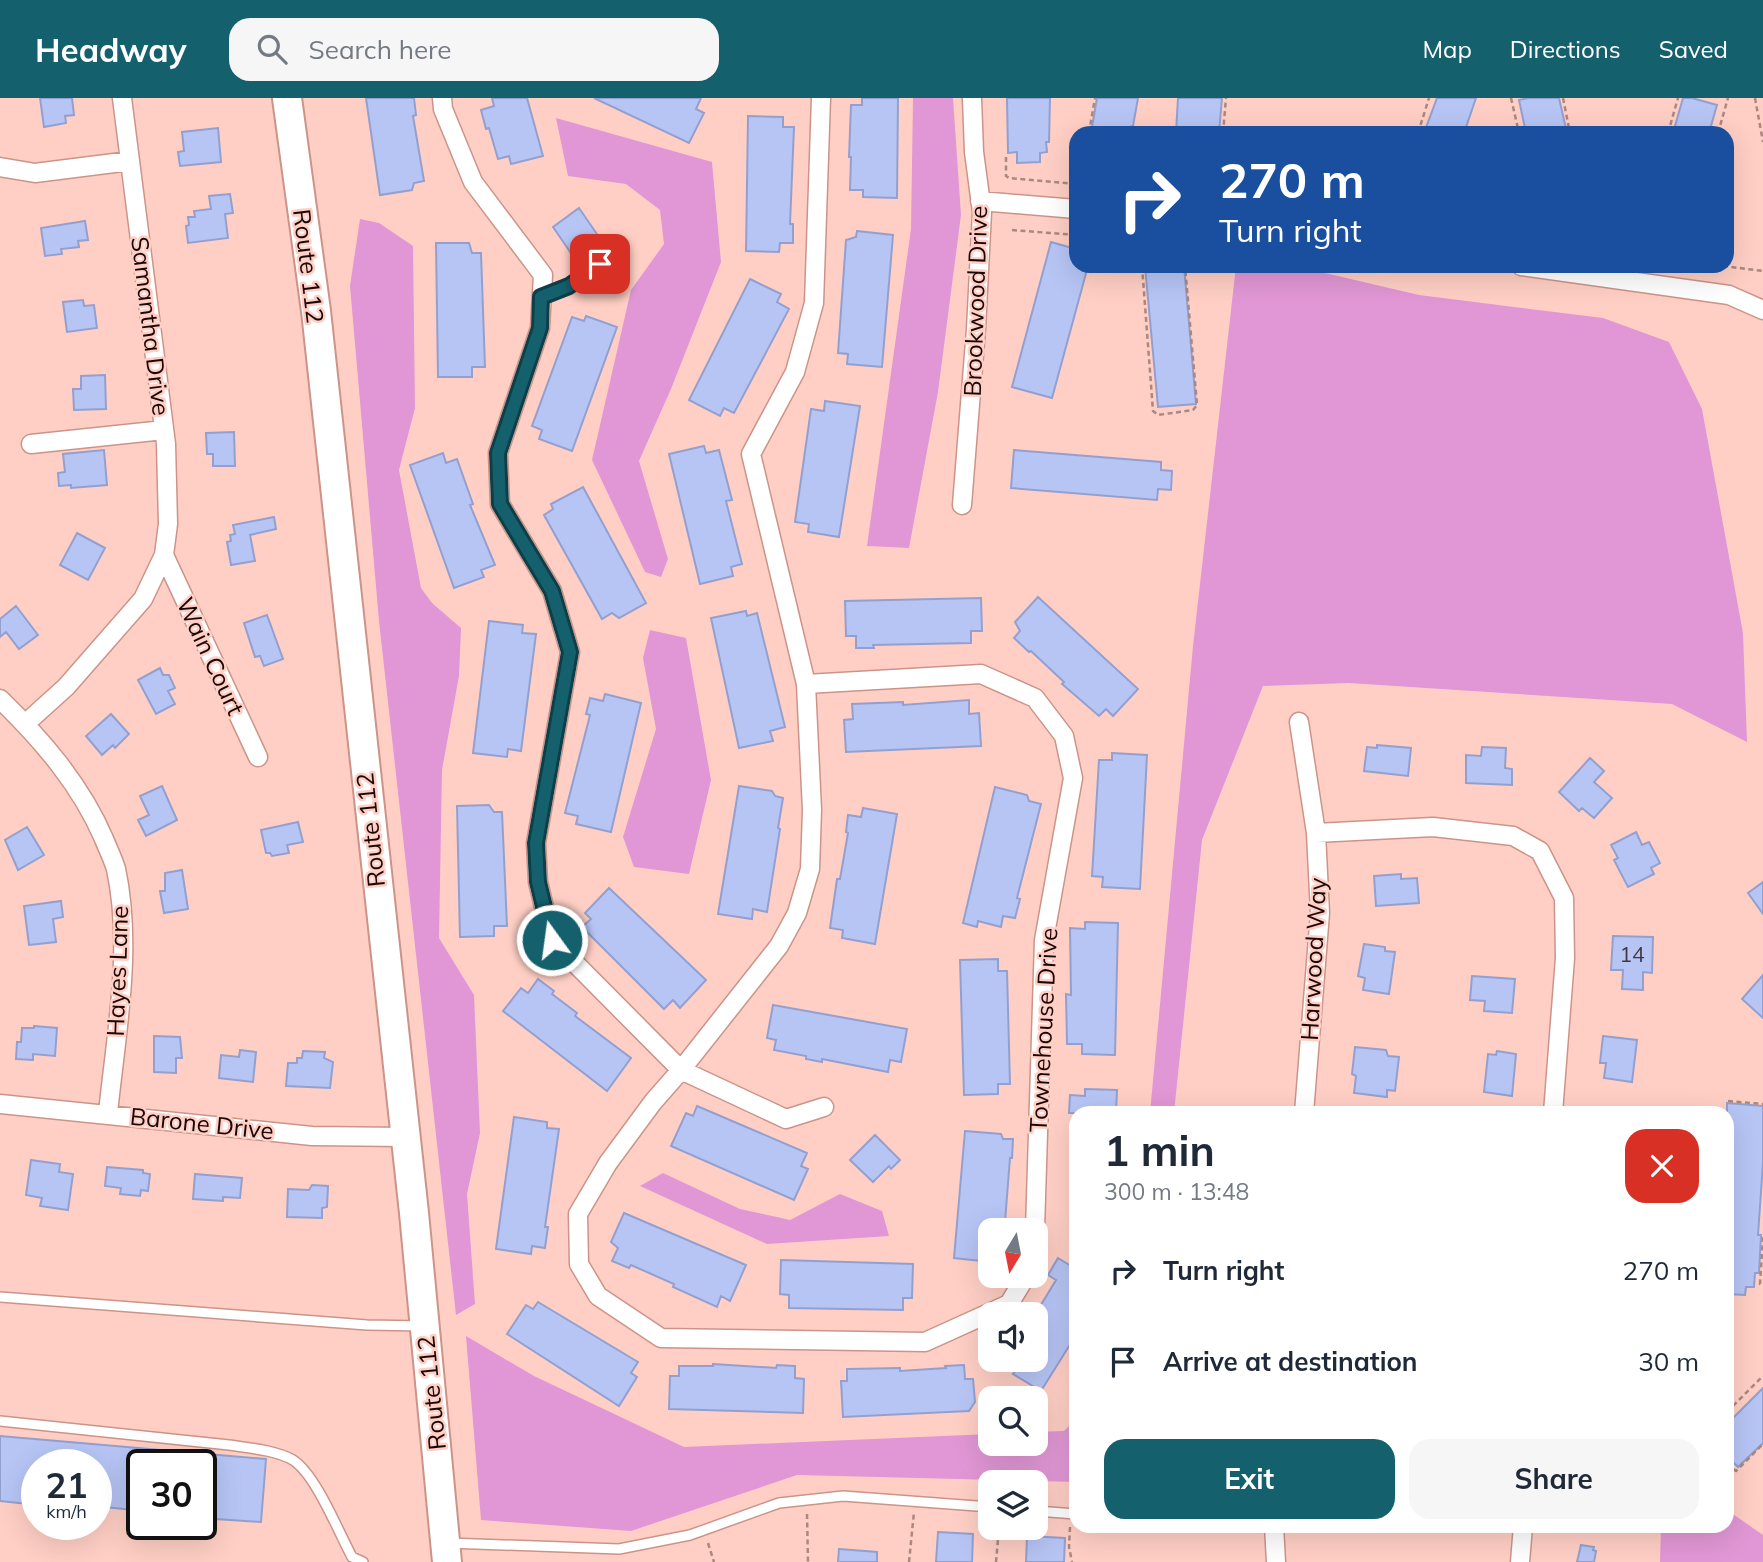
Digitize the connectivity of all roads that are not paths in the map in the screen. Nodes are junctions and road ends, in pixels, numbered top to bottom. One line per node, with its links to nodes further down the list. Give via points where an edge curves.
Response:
1 (122, 98): 6 (street, Samantha Drive)
2 (287, 98): 30 (main road, Route 112, via 316,311)
3 (442, 98): 12 (street, via 473,182 543,275)
4 (821, 98): 18 (street, via 814,303 795,372 751,454)
5 (972, 98): 8 (street, Brookwood Drive)
6 (130, 161): 7 (street, via 35,173); 14 (street, Samantha Drive)
7 (0, 167)
8 (980, 201): 9 (street); 16 (street, Brookwood Drive, via 976,329)
9 (1069, 208)
10 (600, 264): 12 (lane, via 569,286)
11 (1571, 273): 13 (street, via 1730,295)
12 (541, 297): 24 (street, via 540,328 498,453 500,504 552,591 570,652 536,843 538,882 552,940)
13 (1763, 310)
14 (164, 430): 15 (street); 17 (street, Samantha Drive, via 168,499)
15 (31, 444)
16 (962, 505)
17 (164, 555): 21 (street, via 143,599 66,687); 22 (street, Wain Court)
18 (806, 684): 24 (street, via 812,810 805,891 779,946); 31 (street, Townehouse Drive, via 981,674 1035,698 1064,737 1073,778 1044,940)
19 (0, 699): 21 (street, Hayes Lane)
20 (1299, 722): 23 (street, Harwood Way)
21 (25, 724): 29 (street, Hayes Lane, via 95,818 115,867 122,919 121,971)
22 (258, 757)
23 (1316, 833): 26 (street, Harwood Way, via 1320,913); 27 (street, via 1433,827 1513,836 1540,851 1564,898 1565,958)
24 (681, 1070): 28 (street, via 786,1118); 32 (street, via 608,1163 578,1214 579,1264 598,1296 661,1338 925,1342 1009,1304)
25 (0, 1104): 29 (street, Barone Drive)
26 (1305, 1106)
27 (1554, 1106)
28 (824, 1107)
29 (108, 1113): 30 (street, Barone Drive, via 312,1136)
30 (404, 1137): 34 (main road, Route 112)
31 (1035, 1218)
32 (1019, 1288)
33 (0, 1297): 34 (lane)
34 (425, 1326): 41 (main road, Route 112)
35 (0, 1422): 42 (lane, via 229,1445 291,1459 306,1472 352,1557)
36 (978, 1506): 41 (lane, via 844,1496 779,1503 703,1530 619,1549)
37 (1048, 1512): 38 (lane)
38 (1069, 1514)
39 (1274, 1533): 43 (street)
40 (1522, 1533): 44 (street)
41 (447, 1552)
42 (363, 1562)
43 (1276, 1562)
44 (1520, 1562)

